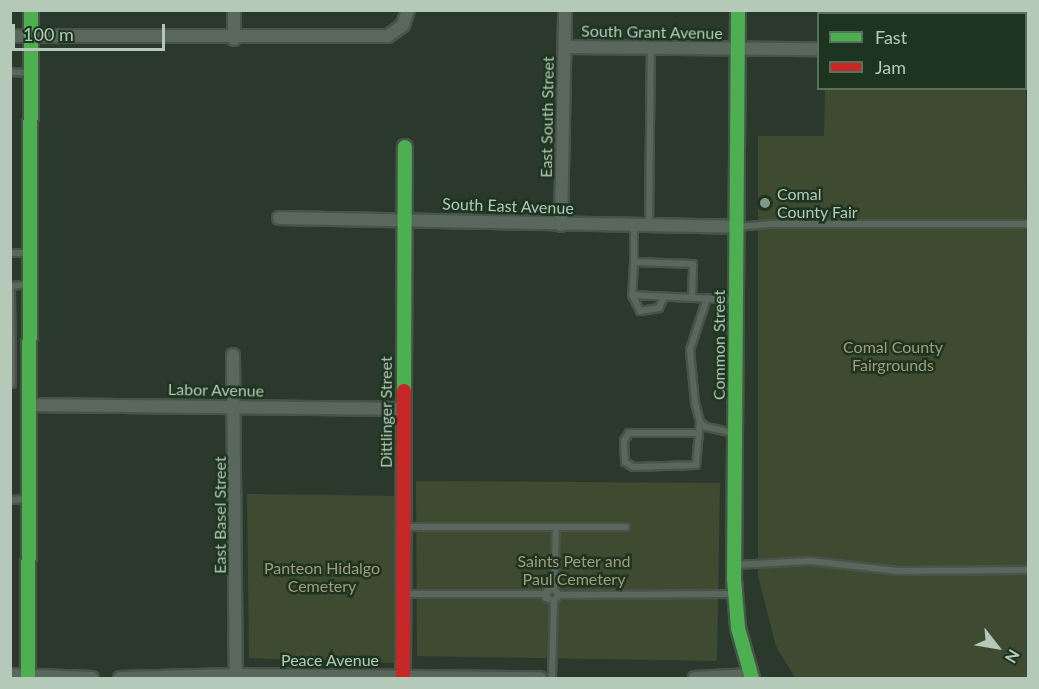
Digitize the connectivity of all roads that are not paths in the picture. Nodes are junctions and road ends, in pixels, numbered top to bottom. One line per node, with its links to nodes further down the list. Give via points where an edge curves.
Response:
1 (31, 10): 7 (street)
2 (234, 10): 8 (street)
3 (408, 10): 8 (street, via 403,25 388,36)
4 (565, 10): 9 (street, East South Street)
5 (738, 10): 12 (street, Common Street)
6 (10, 36): 7 (street)
7 (30, 37): 8 (street); 14 (street)
8 (234, 39)
9 (565, 47): 10 (street, South Grant Avenue); 19 (street, East South Street)
10 (651, 48): 12 (street, South Grant Avenue); 21 (lane)
11 (817, 49): 12 (street, South Grant Avenue)
12 (738, 50): 22 (street, Common Street)
13 (10, 72): 14 (lane)
14 (30, 73): 24 (street)
15 (405, 147): 17 (street, Dittlinger Street)
16 (279, 218): 17 (street, South East Avenue)
17 (405, 219): 19 (street, South East Avenue); 37 (street, Dittlinger Street)
18 (1029, 224): 22 (lane, via 770,224)
19 (561, 225): 20 (street, South East Avenue)
20 (634, 226): 21 (street, South East Avenue); 25 (lane)
21 (649, 227): 22 (street, South East Avenue)
22 (736, 228): 31 (street, Common Street)
23 (10, 253): 24 (lane)
24 (30, 253): 26 (street)
25 (634, 262): 27 (lane); 29 (lane, via 693,264)
26 (30, 284): 33 (lane, via 12,286); 34 (street)
27 (632, 295): 28 (lane); 28 (lane, via 640,311 659,308)
28 (664, 297): 29 (lane)
29 (692, 297): 30 (lane)
30 (707, 298): 31 (lane); 38 (lane, via 690,350 690,376)
31 (736, 300): 40 (street, Common Street)
32 (233, 355): 36 (street, East Basel Street)
33 (11, 384): 34 (lane)
34 (28, 385): 35 (street)
35 (30, 405): 36 (street, Labor Avenue); 41 (street)
36 (237, 407): 37 (street, Labor Avenue); 56 (street, East Basel Street)
37 (402, 409): 43 (street, Dittlinger Street)
38 (700, 422): 39 (lane); 40 (lane, via 714,430)
39 (699, 433): 39 (lane, via 699,459 690,468 633,467 625,462 624,441 630,433)
40 (735, 433): 46 (street, Common Street)
41 (28, 499): 42 (lane); 55 (street)
42 (10, 500)
43 (402, 527): 44 (lane); 49 (street, Dittlinger Street)
44 (556, 527): 45 (lane); 48 (lane)
45 (626, 527)
46 (734, 565): 47 (lane, via 811,561 897,571); 51 (street, Common Street)
47 (1029, 570)
48 (554, 589): 50 (lane); 52 (lane)
49 (403, 594): 50 (lane); 60 (street, Dittlinger Street)
50 (546, 594): 53 (lane)
51 (735, 594): 52 (lane); 57 (street, Common Street, via 738,628)
52 (559, 595): 53 (lane)
53 (554, 601): 62 (lane)
54 (10, 675): 55 (street)
55 (28, 677): 58 (street)
56 (236, 677): 59 (street, Peace Avenue); 60 (street, Peace Avenue)
57 (751, 677): 63 (street)
58 (92, 678)
59 (120, 678)
60 (403, 678): 61 (street, Peace Avenue)
61 (540, 678)
62 (552, 678)
63 (695, 678)

